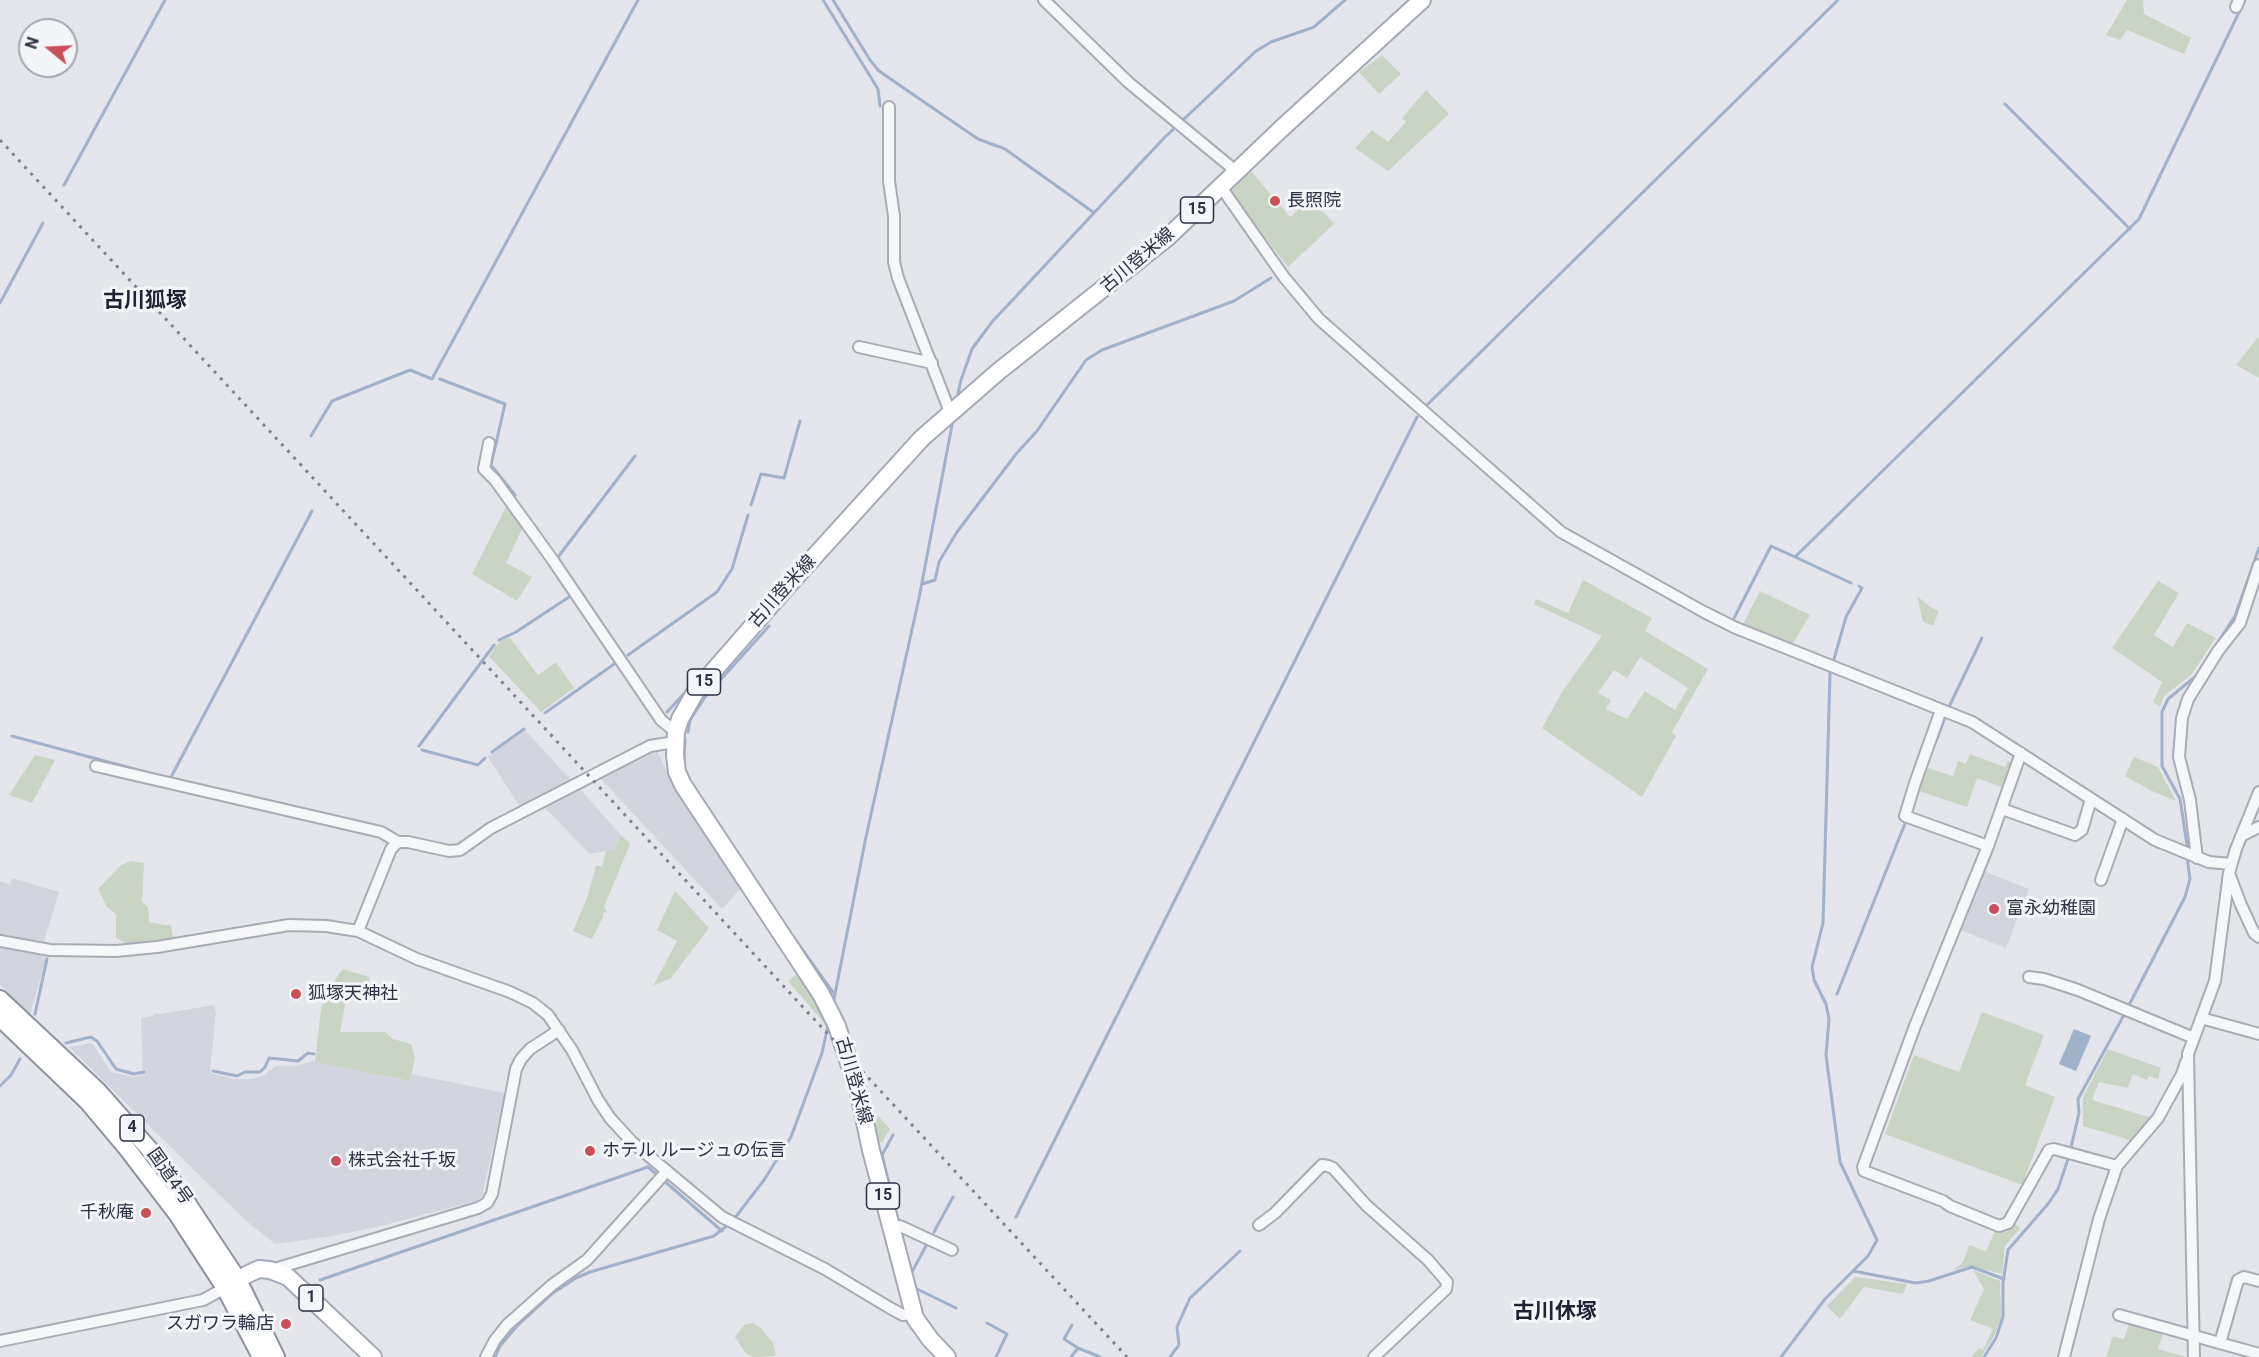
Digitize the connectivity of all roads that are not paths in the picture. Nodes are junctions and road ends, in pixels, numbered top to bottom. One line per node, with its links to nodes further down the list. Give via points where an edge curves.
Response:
1 (1044, 0): 4 (street, via 1128,82)
2 (1422, 0): 4 (main road, 古川登米線 / 15)
3 (889, 107): 7 (street, via 894,262)
4 (1237, 172): 5 (main road, 古川登米線 / 15)
5 (1221, 187): 8 (main road, 古川登米線 / 15, via 1135,265); 11 (street, via 1284,277 1319,319 1561,532 1736,628)
6 (859, 347): 7 (street)
7 (932, 363): 8 (street)
8 (955, 409): 12 (main road, 古川登米線 / 15, via 895,467 696,691)
9 (489, 443): 12 (street, via 484,469 552,559)
10 (2259, 565): 23 (street, via 2240,623 2188,699 2182,718 2180,757 2190,800)
11 (1945, 712): 13 (street, via 1987,730); 22 (street, via 1905,816)
12 (675, 737): 21 (street, via 650,746 491,828 460,850); 40 (main road, 古川登米線 / 15, via 677,772 683,785 822,996 837,1026 859,1094)
13 (2021, 753): 16 (street); 17 (street)
14 (96, 766): 21 (street, via 381,831)
15 (2259, 792): 20 (street)
16 (2091, 799): 17 (street, via 2082,830 2075,835); 18 (street)
17 (2002, 809): 22 (street)
18 (2123, 819): 23 (street, via 2155,840); 25 (street)
19 (2259, 827): 20 (street)
20 (2241, 836): 24 (street)
21 (398, 842): 26 (street, via 391,849)
22 (1988, 846): 37 (street, via 1915,1026 1864,1171 1999,1226 2008,1223 2049,1150)
23 (2195, 857): 24 (street)
24 (2230, 868): 27 (street, via 2241,905); 32 (street, via 2215,981)
25 (2101, 880)
26 (358, 931): 28 (street, via 289,925 116,951 50,950); 33 (street, via 417,959 533,1003)
27 (2259, 937)
28 (0, 941)
29 (2030, 977): 35 (street, via 2078,990)
30 (0, 999): 44 (main road, 国道4号 / 4, via 98,1091 141,1138 158,1159)
31 (0, 1018): 44 (main road, 国道4号 / 4, via 88,1102)
32 (2201, 1018): 34 (street); 35 (street)
33 (559, 1030): 38 (street, via 610,1118); 42 (street, via 530,1049 516,1069 487,1203)
34 (2259, 1034)
35 (2194, 1038): 36 (street)
36 (2188, 1054): 37 (street, via 2182,1074 2158,1118); 47 (street)
37 (2117, 1166): 57 (street, via 2099,1219)
38 (666, 1172): 45 (street, via 732,1223 825,1269 890,1308); 54 (street, via 587,1260 507,1325)
39 (1259, 1225): 56 (street, via 1322,1165 1328,1166 1428,1260 1447,1282 1446,1289)
40 (891, 1227): 41 (street, via 900,1226); 45 (main road, 古川登米線 / 15)
41 (952, 1250)
42 (270, 1270): 44 (main road, via 259,1269); 53 (main road, 1, via 288,1277)
43 (2259, 1281): 49 (street, via 2244,1277 2238,1280)
44 (232, 1284): 48 (street, via 203,1300); 51 (main road, 国道4号 / 4); 52 (main road, 国道4号 / 4)
45 (914, 1314): 55 (main road, 古川登米線 / 15)
46 (2119, 1315): 47 (street)
47 (2193, 1335): 49 (street); 58 (street)
48 (0, 1341)
49 (2220, 1343): 50 (street)
50 (2259, 1354)
51 (261, 1357)
52 (276, 1357)
53 (373, 1357)
54 (486, 1357)
55 (947, 1357)
56 (1374, 1357)
57 (2064, 1357)
58 (2194, 1357)

